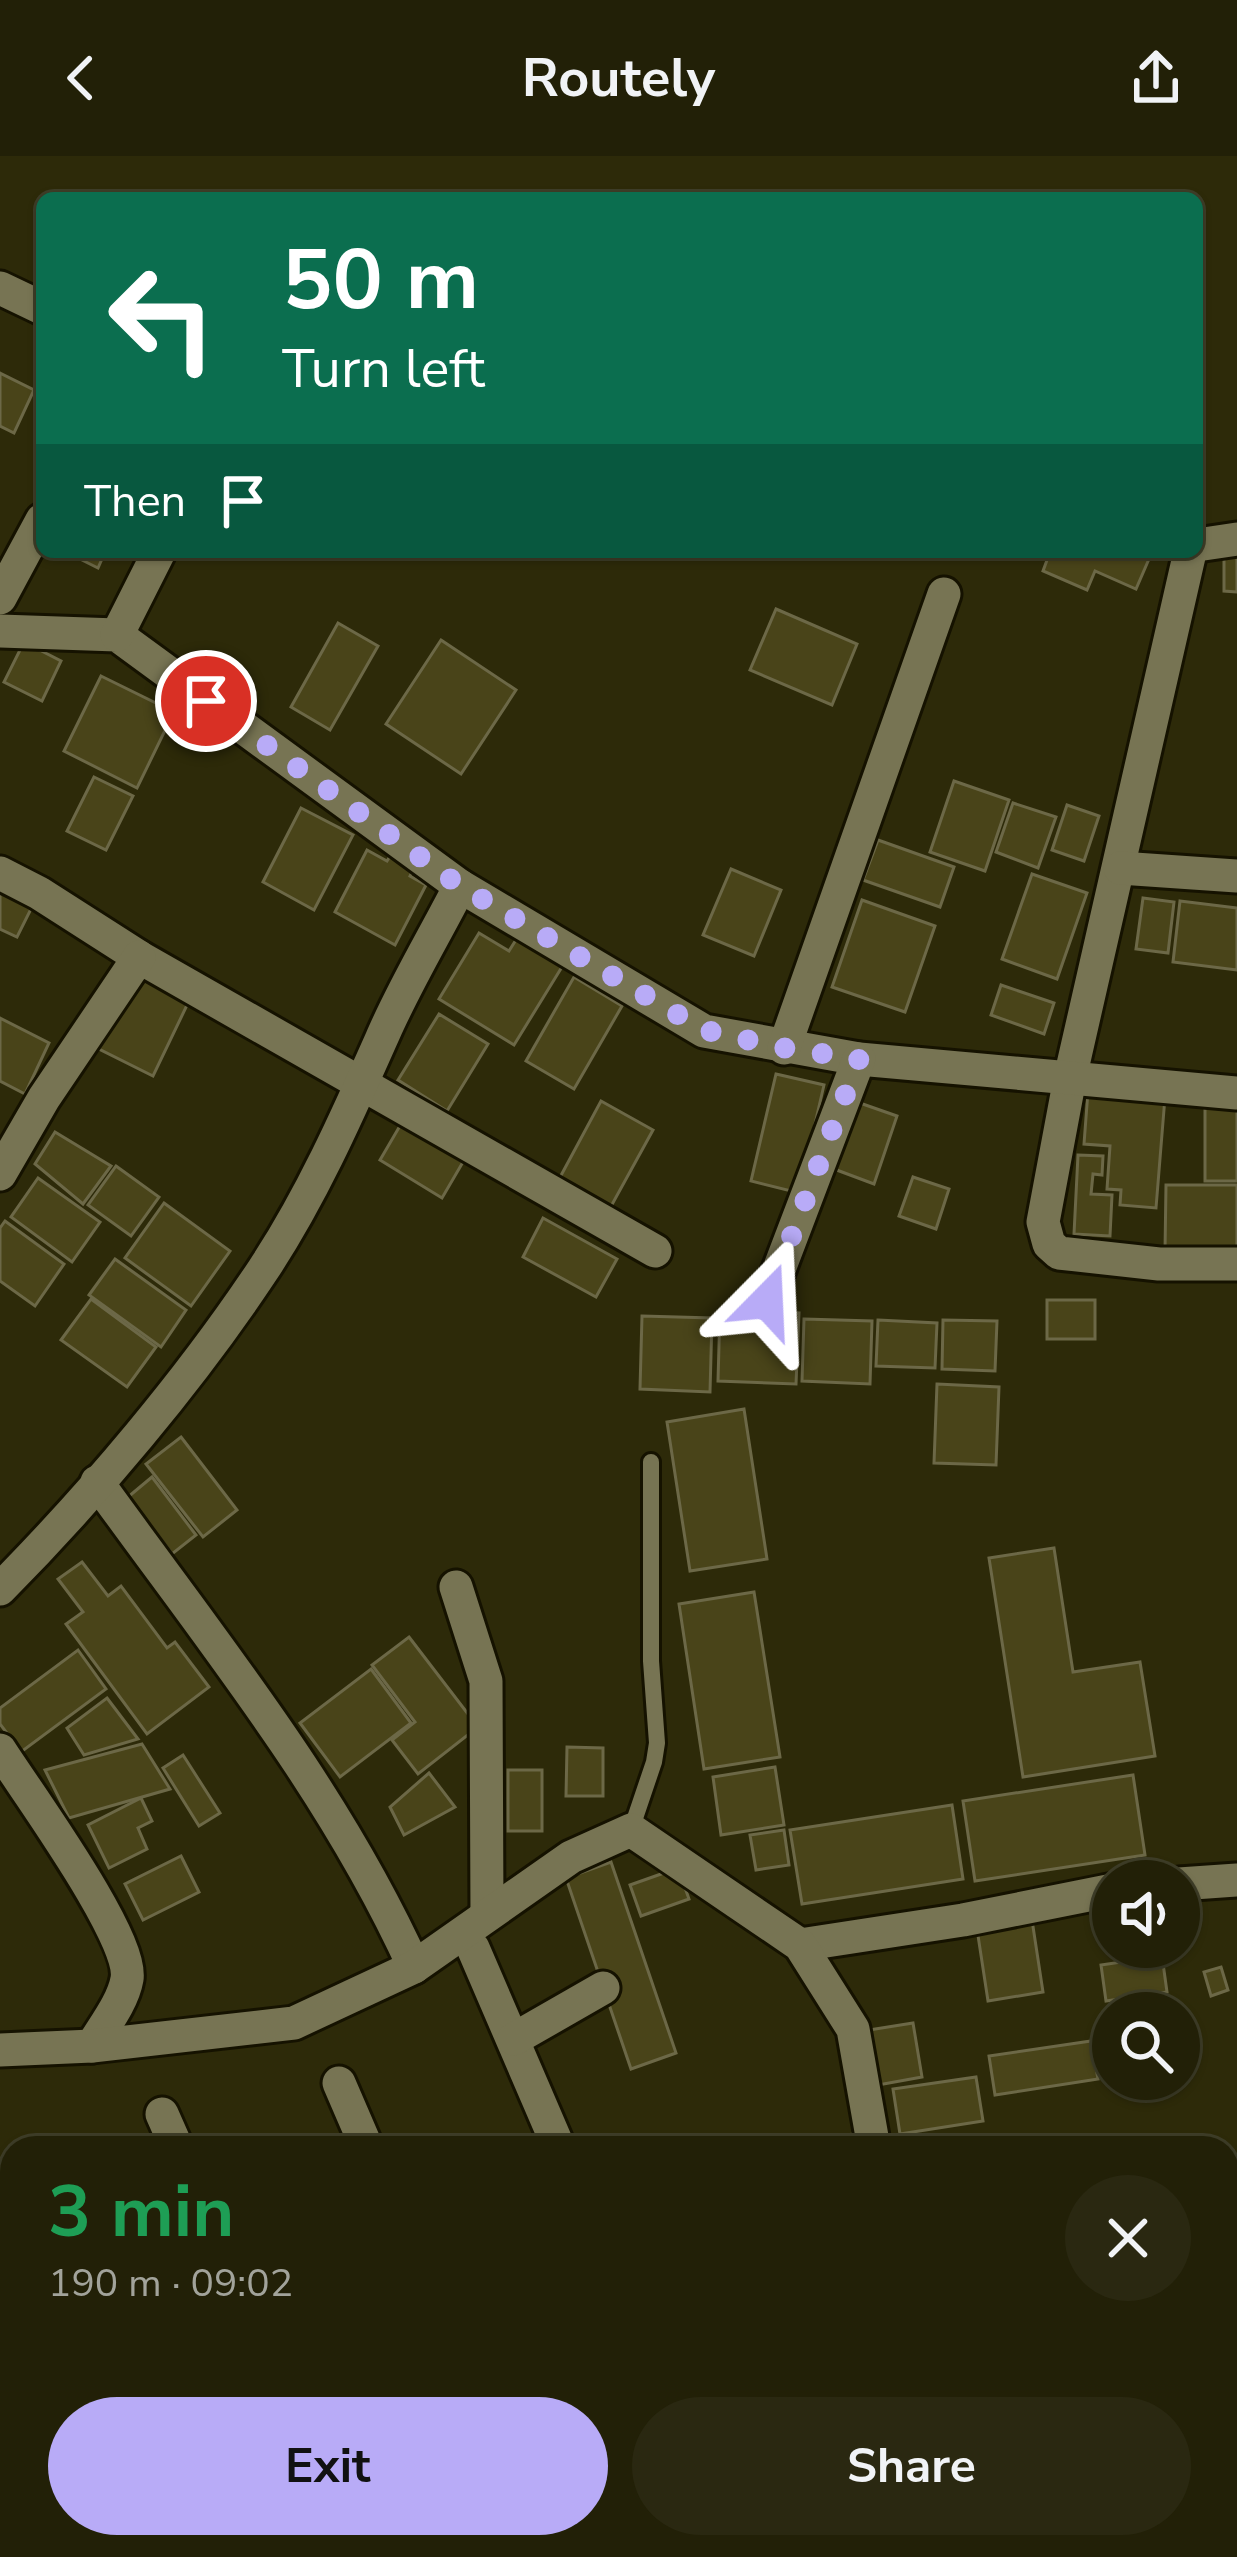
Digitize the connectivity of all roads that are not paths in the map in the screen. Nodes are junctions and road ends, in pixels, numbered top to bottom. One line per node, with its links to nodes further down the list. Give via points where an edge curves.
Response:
1 (0, 288): 2 (street)
2 (36, 305)
3 (36, 531): 9 (street)
4 (1237, 539): 5 (street)
5 (1203, 544)
6 (156, 558): 11 (street)
7 (1189, 558): 12 (street)
8 (944, 594): 17 (street)
9 (0, 598)
10 (0, 631): 11 (street)
11 (117, 635): 15 (street)
12 (1120, 868): 14 (street); 19 (street)
13 (0, 873): 16 (street)
14 (1237, 876)
15 (460, 886): 17 (street, via 704,1030); 20 (street)
16 (139, 957): 20 (street); 22 (street)
17 (784, 1048): 18 (street)
18 (859, 1059): 19 (street); 25 (street)
19 (1070, 1078): 21 (street); 24 (street, via 1043,1222 1049,1244 1059,1253 1118,1260)
20 (364, 1084): 23 (street); 27 (street, via 264,1268)
21 (1237, 1093)
22 (0, 1174)
23 (655, 1251)
24 (1237, 1264)
25 (767, 1301)
26 (651, 1462): 31 (lane, via 657,1743)
27 (97, 1482): 29 (street); 38 (street, via 339,1822)
28 (456, 1587): 35 (street, via 486,1681)
29 (0, 1589)
30 (0, 1750): 41 (street, via 127,1960 120,1998)
31 (631, 1830): 35 (street, via 571,1857); 36 (street)
32 (1237, 1880): 33 (street)
33 (1200, 1883)
34 (1092, 1894): 36 (street)
35 (488, 1914): 38 (street)
36 (800, 1945): 48 (street, via 853,2029)
37 (473, 1948): 40 (street)
38 (414, 1967): 41 (street, via 294,2023)
39 (603, 1988): 40 (street)
40 (514, 2039): 47 (street)
41 (92, 2046): 42 (street)
42 (0, 2050)
43 (339, 2083): 46 (street)
44 (162, 2114): 45 (street)
45 (172, 2136)
46 (362, 2136)
47 (554, 2136)
48 (872, 2136)

